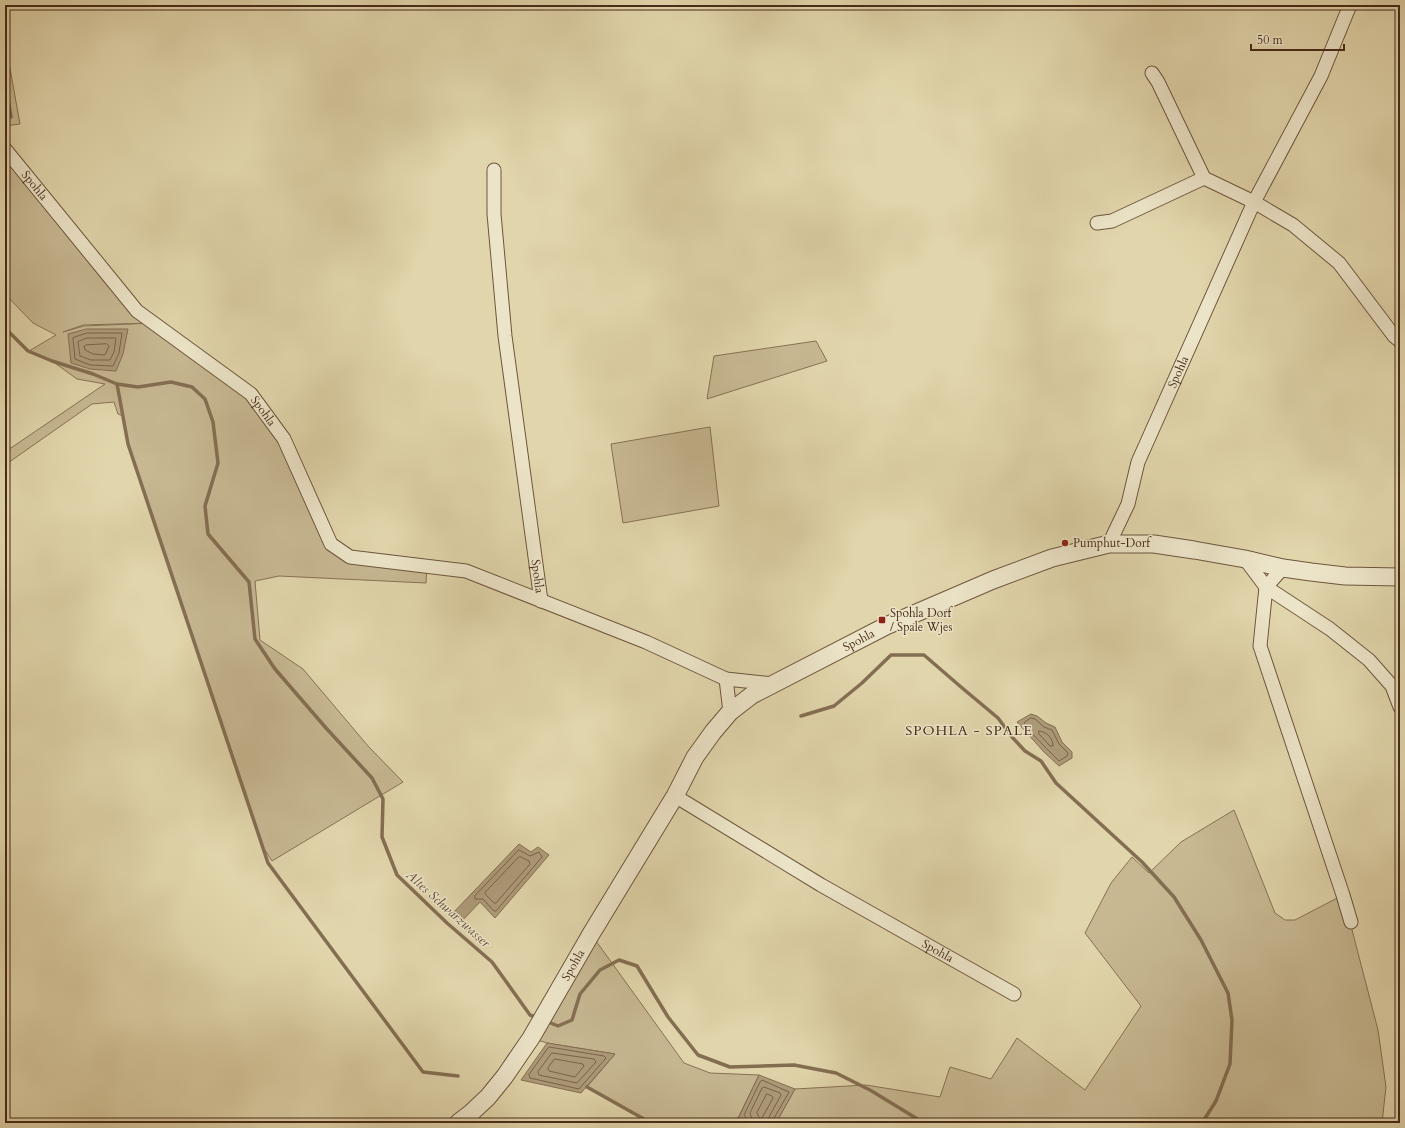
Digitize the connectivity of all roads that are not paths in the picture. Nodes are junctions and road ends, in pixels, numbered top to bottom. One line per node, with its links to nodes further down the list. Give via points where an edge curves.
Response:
1 (1350, 5): 6 (street, Spohla, via 1321,76)
2 (1152, 73): 5 (street)
3 (5, 149): 14 (street, Spohla, via 137,311 251,394 284,440 331,544 350,557 466,571)
4 (494, 170): 14 (street, Spohla, via 494,214 505,336)
5 (1204, 178): 6 (street); 7 (street, via 1112,221)
6 (1254, 202): 8 (street, via 1293,225 1339,263); 9 (street, Spohla, via 1138,462 1128,504)
7 (1097, 223)
8 (1400, 341)
9 (1109, 544): 10 (street, Spohla, via 1154,544); 16 (street, Spohla, via 1052,558 993,580 886,626)
10 (1245, 559): 11 (street, Spohla); 13 (street)
11 (1283, 568): 12 (street, Spohla, via 1345,576); 13 (street)
12 (1400, 577)
13 (1266, 587): 17 (street, via 1330,629 1369,660 1392,686); 20 (street, via 1260,646)
14 (541, 601): 15 (street, Spohla, via 646,642)
15 (726, 679): 16 (street, Spohla); 18 (street)
16 (773, 684): 18 (street, Spohla, via 752,695)
17 (1400, 707)
18 (730, 712): 19 (street, Spohla, via 695,757)
19 (675, 796): 21 (street, Spohla, via 821,885); 22 (street, Spohla, via 536,1029 505,1076 488,1097)
20 (1351, 922)
21 (1014, 994)
22 (458, 1123)

